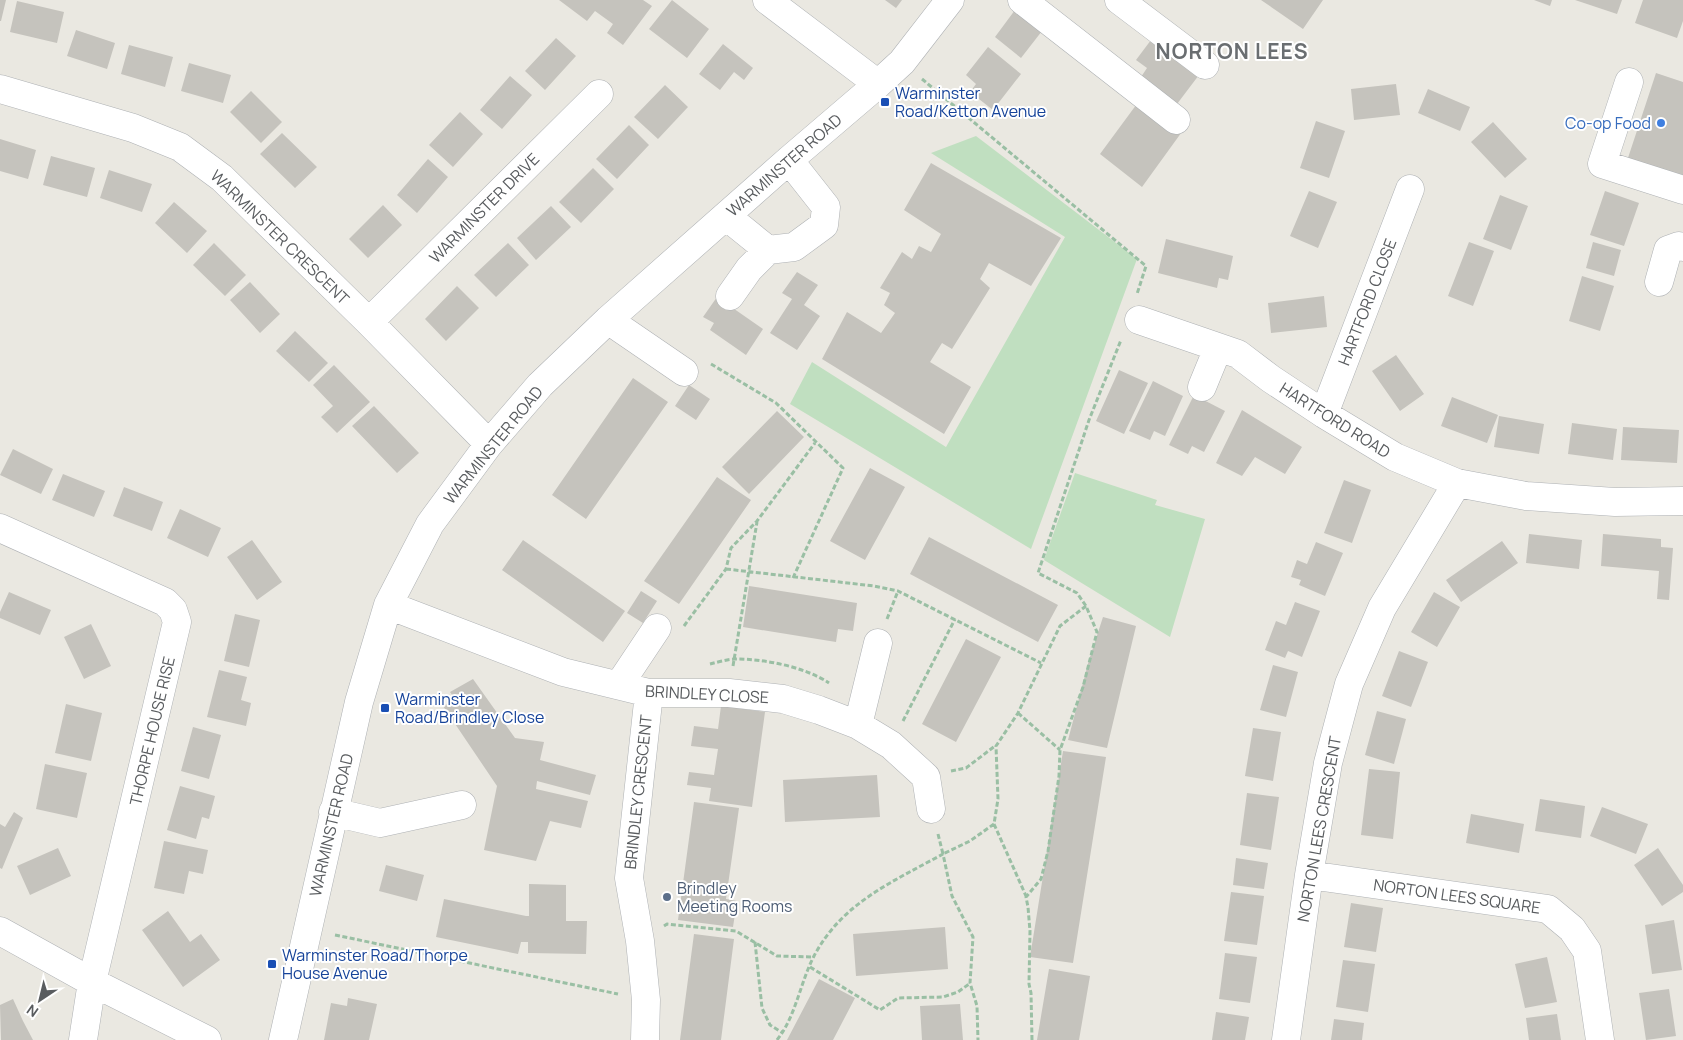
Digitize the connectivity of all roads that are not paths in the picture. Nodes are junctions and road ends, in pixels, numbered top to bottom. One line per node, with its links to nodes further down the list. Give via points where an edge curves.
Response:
1 (767, 0): 7 (street)
2 (950, 0): 7 (street, WARMINSTER ROAD, via 902,62)
3 (1022, 0): 10 (street)
4 (1119, 0): 5 (street)
5 (1205, 65)
6 (1629, 82): 13 (street, via 1602,164)
7 (878, 84): 11 (street, WARMINSTER ROAD)
8 (0, 89): 21 (street, WARMINSTER CRESCENT, via 133,128 180,147 222,178)
9 (599, 94): 21 (street, WARMINSTER DRIVE)
10 (1176, 120)
11 (789, 160): 14 (street, WARMINSTER ROAD); 16 (street, via 826,207 824,225 794,247)
12 (1410, 189): 25 (street, HARTFORD CLOSE)
13 (1683, 190)
14 (726, 216): 16 (street); 20 (street, WARMINSTER ROAD)
15 (1683, 247): 17 (street, via 1668,250)
16 (768, 250): 18 (street, via 749,269)
17 (1659, 282)
18 (730, 296)
19 (1133, 318): 22 (street, HARTFORD ROAD)
20 (608, 320): 23 (street); 26 (street, WARMINSTER ROAD, via 540,385)
21 (369, 322): 26 (street, WARMINSTER CRESCENT)
22 (1218, 348): 24 (street); 25 (street, HARTFORD ROAD, via 1238,354)
23 (684, 372)
24 (1202, 387)
25 (1324, 414): 27 (street, HARTFORD ROAD, via 1395,457)
26 (489, 444): 30 (street, WARMINSTER ROAD, via 430,524)
27 (1457, 483): 28 (street, via 1526,496 1615,502); 39 (street, NORTON LEES CRESCENT, via 1382,608 1349,684 1328,763)
28 (1683, 501)
29 (0, 528): 41 (street, THORPE HOUSE RISE, via 165,602 174,610 177,622)
30 (388, 605): 33 (street, BRINDLEY CLOSE, via 563,672); 38 (street, WARMINSTER ROAD, via 359,702)
31 (657, 628): 33 (street)
32 (878, 643): 35 (street)
33 (619, 685): 34 (street, BRINDLEY CLOSE)
34 (649, 693): 35 (street, BRINDLEY CLOSE, via 729,693 783,699); 45 (street, BRINDLEY CRESCENT, via 629,878 646,1000)
35 (858, 725): 37 (street, BRINDLEY CLOSE, via 891,745 926,777)
36 (462, 805): 38 (street, via 380,823)
37 (931, 809)
38 (333, 812): 44 (street, WARMINSTER ROAD)
39 (1309, 875): 46 (street, NORTON LEES CRESCENT); 47 (street, NORTON LEES SQUARE, via 1548,909 1572,928 1587,951)
40 (0, 931): 41 (street)
41 (92, 982): 42 (street, THORPE HOUSE RISE); 43 (street)
42 (83, 1040)
43 (207, 1040)
44 (283, 1040)
45 (645, 1040)
46 (1286, 1040)
47 (1600, 1040)

